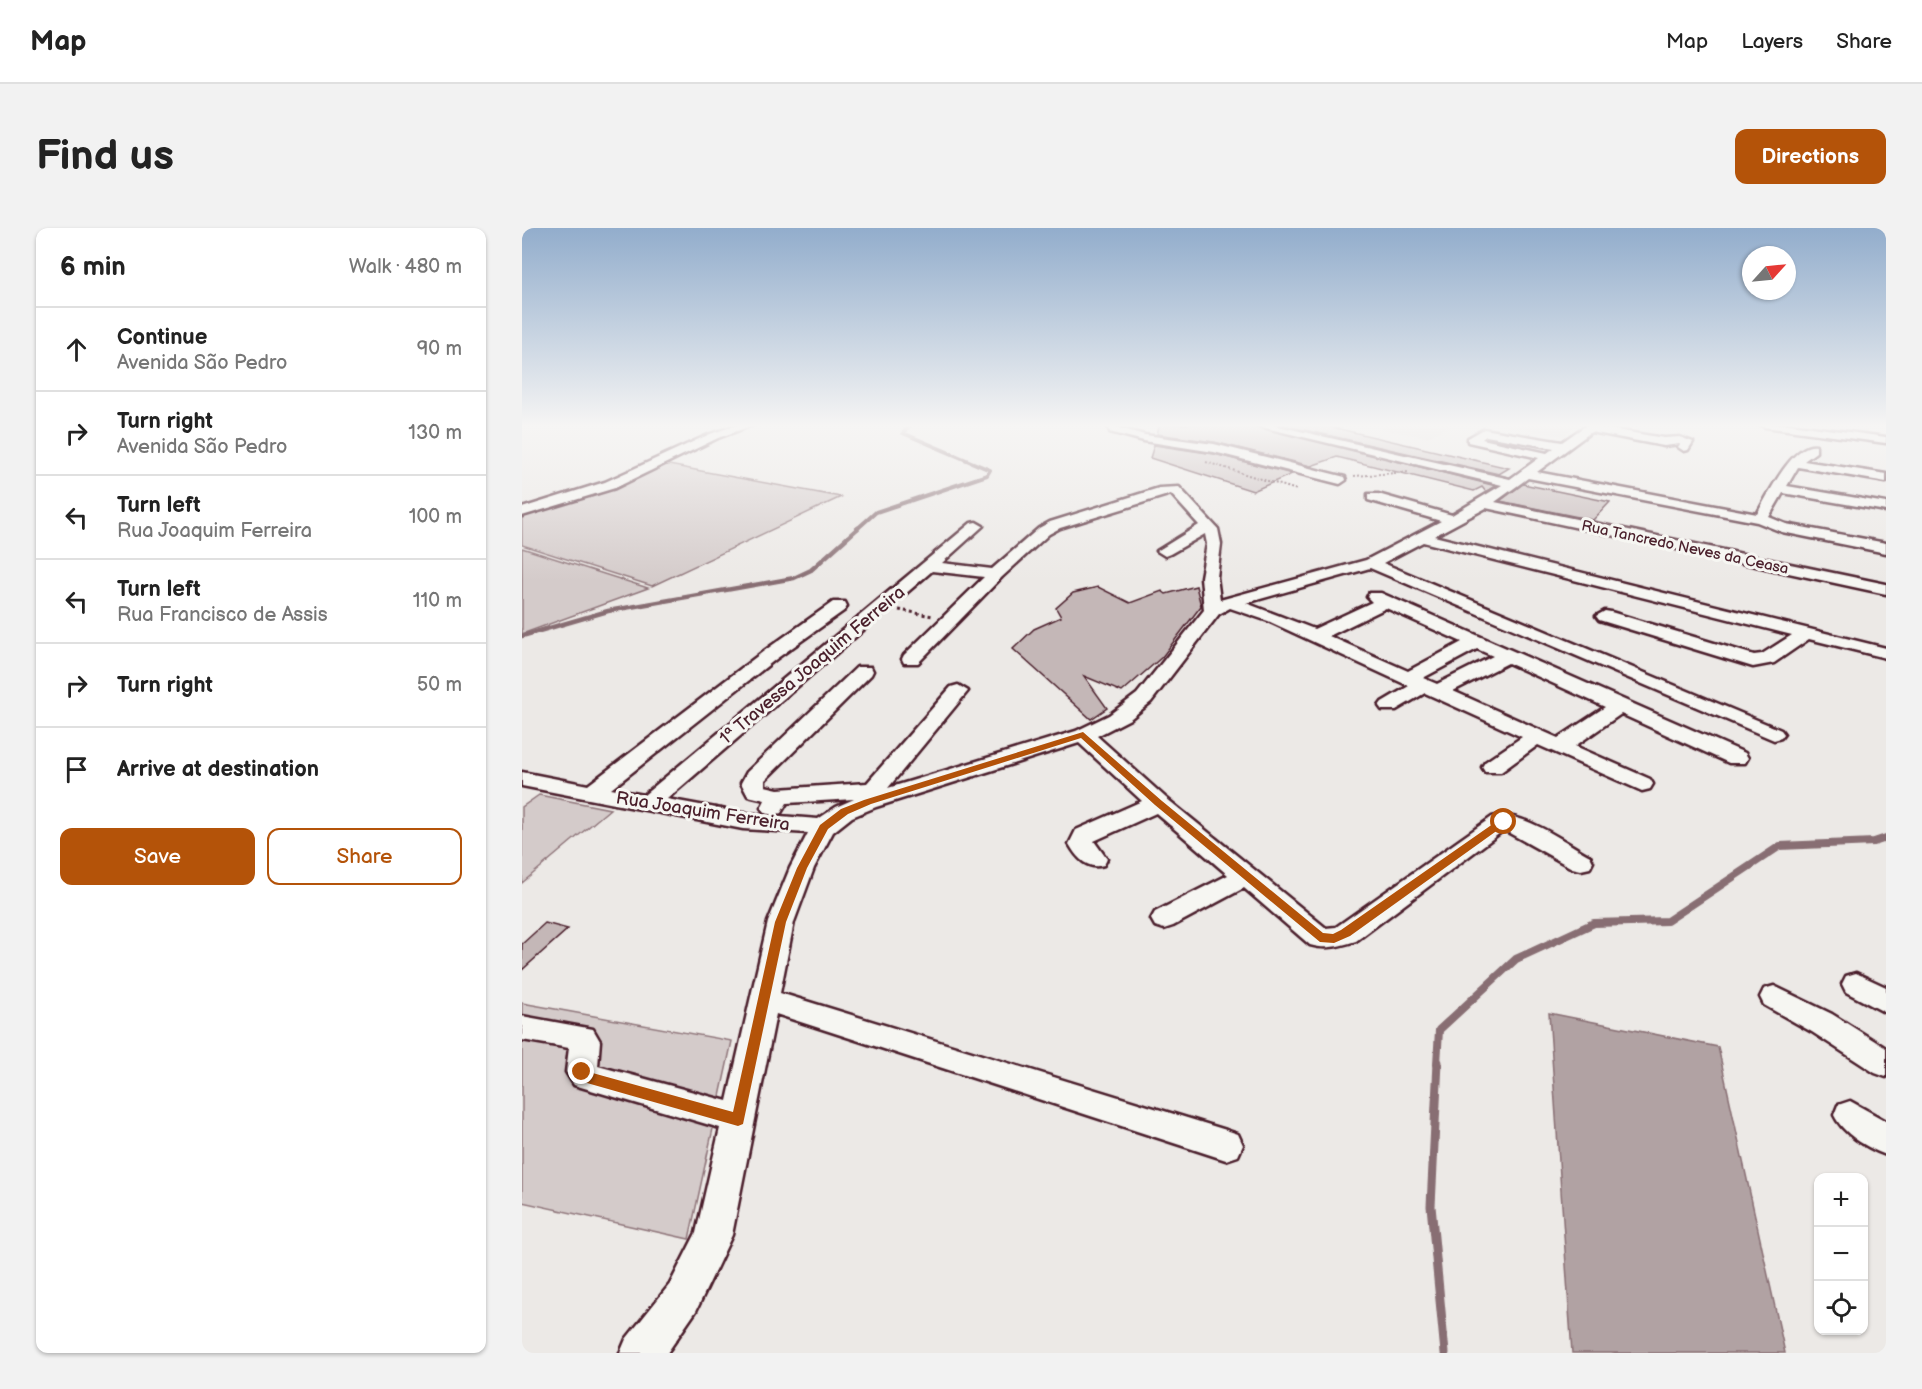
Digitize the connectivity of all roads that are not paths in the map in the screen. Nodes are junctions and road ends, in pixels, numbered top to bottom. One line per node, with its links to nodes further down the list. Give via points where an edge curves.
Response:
1 (628, 476): 13 (street)
2 (1326, 476): 7 (street)
3 (1481, 476): 8 (street)
4 (1524, 476): 8 (street)
5 (1541, 476): 14 (street)
6 (1786, 476): 9 (street)
7 (1340, 480)
8 (1514, 484): 11 (street)
9 (1779, 488): 12 (street); 14 (street)
10 (1373, 497): 15 (street)
11 (1484, 504): 15 (street); 24 (street, Rua Tancredo Neves da Ceasa)
12 (1886, 507)
13 (522, 512)
14 (1761, 519): 19 (street, via 1782,528)
15 (1453, 520): 18 (street)
16 (1209, 525): 20 (street); 23 (street, via 1179,492 1172,490 1055,525); 25 (street, via 1214,544 1209,577)
17 (976, 526): 22 (street, 1ª Travessa Joaquim Ferreira)
18 (1427, 538): 21 (street); 28 (street)
19 (1886, 548)
20 (1165, 551)
21 (1371, 563): 25 (street); 39 (street)
22 (930, 566): 23 (street); 49 (street, 1ª Travessa Joaquim Ferreira)
23 (996, 574): 33 (street)
24 (1886, 589)
25 (1229, 603): 29 (street); 40 (street, via 1133,710)
26 (839, 606): 47 (street)
27 (1605, 616): 28 (street, via 1753,661 1767,659)
28 (1806, 633): 31 (street)
29 (1316, 635): 30 (street, via 1380,600); 35 (street)
30 (1476, 642): 32 (street); 35 (street)
31 (1886, 653)
32 (1508, 656): 35 (street); 38 (street)
33 (911, 658)
34 (864, 671): 50 (street, via 755,777 752,783 756,791)
35 (1426, 684): 37 (street); 41 (street)
36 (958, 691): 50 (street, via 875,788)
37 (1389, 706)
38 (1620, 706): 42 (street); 43 (street)
39 (1774, 734)
40 (1083, 735): 48 (street); 51 (street, via 868,802 844,812)
41 (1537, 736): 42 (street); 44 (street)
42 (1560, 746): 46 (street)
43 (1737, 758)
44 (1493, 767)
45 (522, 779): 47 (street, Rua Joaquim Ferreira)
46 (1642, 784)
47 (592, 793): 49 (street, Rua Joaquim Ferreira)
48 (1158, 803): 52 (street, via 1084,836 1081,844); 54 (street)
49 (648, 804): 50 (street, Rua Joaquim Ferreira)
50 (773, 809): 51 (street, Rua Joaquim Ferreira)
51 (824, 827): 58 (street, via 802,868 781,922)
52 (1095, 859)
53 (1581, 862): 54 (street, via 1514,824 1500,822 1346,933 1328,939 1313,934)
54 (1245, 877): 55 (street)
55 (1164, 919)
56 (1856, 984): 59 (street)
57 (1774, 997): 61 (street)
58 (764, 999): 63 (street); 65 (street)
59 (1886, 1000)
60 (522, 1028): 63 (street, via 582,1038 585,1077)
61 (1886, 1064)
62 (1850, 1115): 64 (street)
63 (738, 1119): 66 (street, via 714,1235 668,1324)
64 (1886, 1140)
65 (1226, 1145)
66 (640, 1353)

